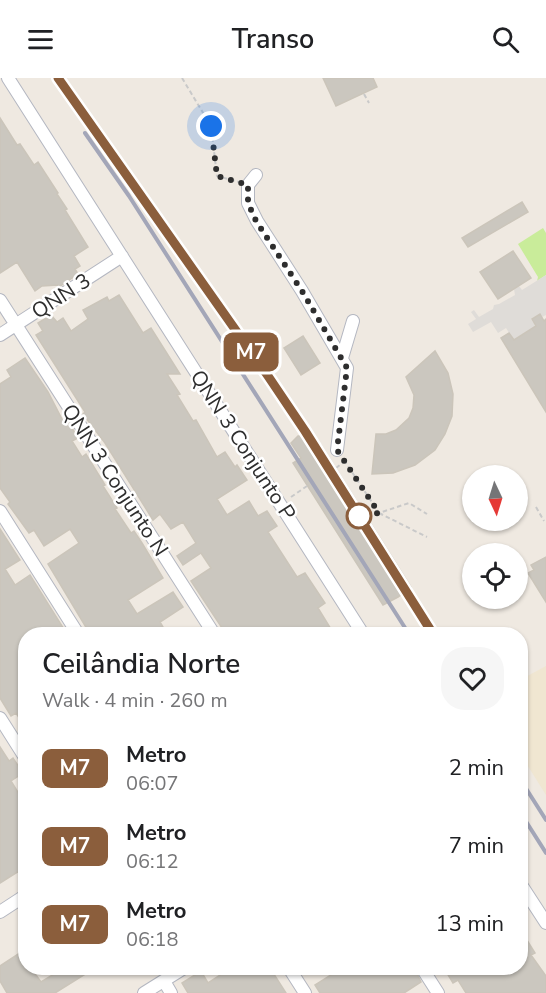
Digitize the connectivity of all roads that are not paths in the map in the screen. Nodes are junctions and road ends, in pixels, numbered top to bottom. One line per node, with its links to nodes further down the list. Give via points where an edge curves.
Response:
1 (8, 78): 3 (street, QNN 3 Conjunto P)
2 (252, 180): 8 (street, via 248,203 256,221)
3 (122, 256): 6 (street, QNN 3); 13 (street, QNN 3 Conjunto P)
4 (0, 300): 6 (street, QNN 3 Conjunto N)
5 (353, 321): 8 (street)
6 (16, 326): 7 (street, QNN 3); 12 (street, QNN 3 Conjunto N)
7 (0, 336)
8 (342, 358): 9 (street, via 347,368)
9 (337, 450)
10 (0, 511): 11 (street)
11 (74, 627)
12 (210, 627)
13 (359, 627)
14 (0, 718): 15 (street)
15 (18, 746)
16 (528, 895): 19 (street)
17 (18, 900): 18 (street)
18 (0, 912)
19 (546, 923)
20 (173, 975): 23 (street)
21 (293, 975): 26 (street)
22 (426, 975): 27 (street)
23 (164, 981): 24 (street); 25 (street)
24 (144, 993)
25 (171, 993)
26 (305, 993)
27 (438, 993)

